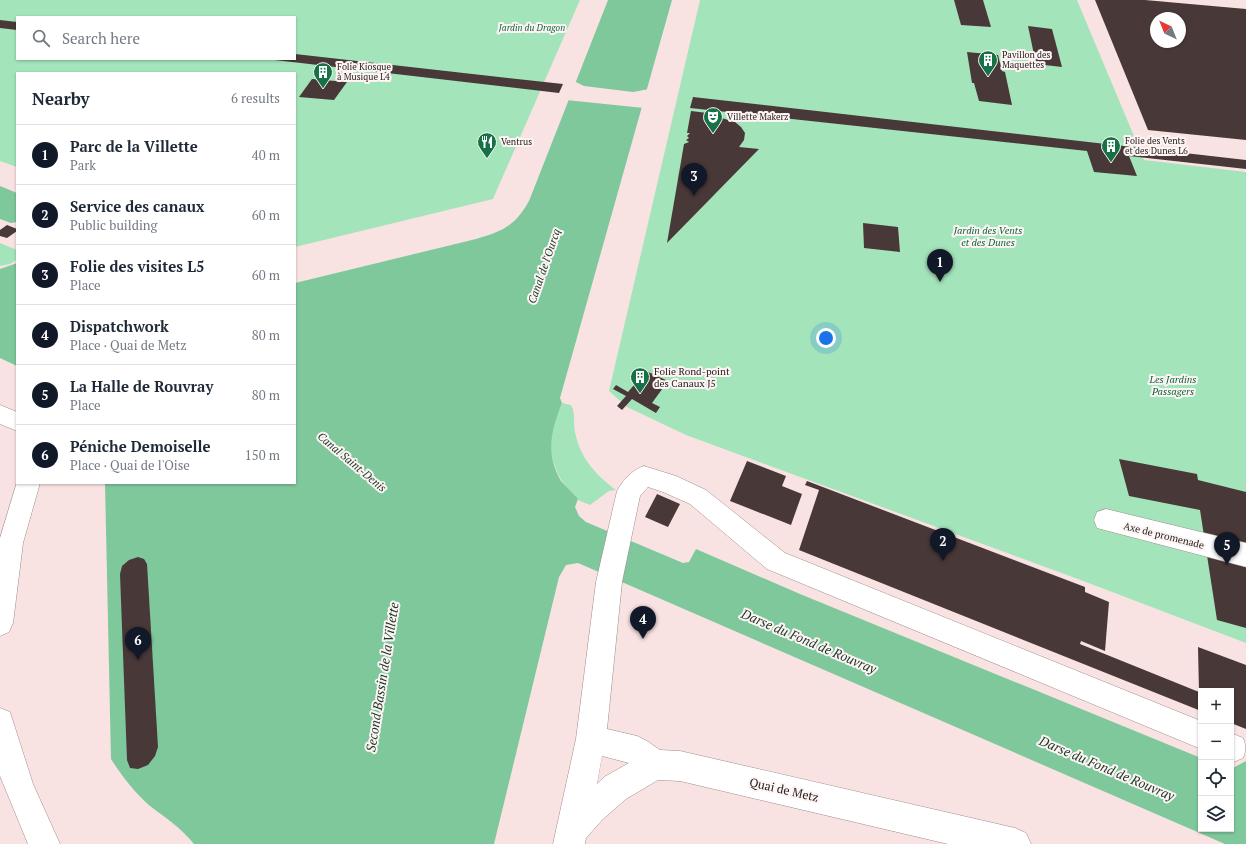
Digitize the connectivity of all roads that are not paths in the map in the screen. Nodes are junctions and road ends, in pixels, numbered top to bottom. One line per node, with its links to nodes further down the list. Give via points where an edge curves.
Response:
1 (0, 414): 2 (street)
2 (16, 422)
3 (28, 484): 5 (street)
4 (1106, 520): 6 (street, Axe de promenade)
5 (6, 544): 7 (street)
6 (1246, 555)
7 (0, 624)
8 (0, 722): 13 (street, via 4,745 20,795)
9 (1198, 734): 10 (street, via 776,561 698,496 644,476 628,491 609,582)
10 (591, 739): 11 (street, via 637,751); 12 (street)
11 (655, 765): 12 (street, via 615,788 591,809); 14 (street, Quai de Metz, via 680,766)
12 (571, 837)
13 (44, 844)
14 (1015, 844)

